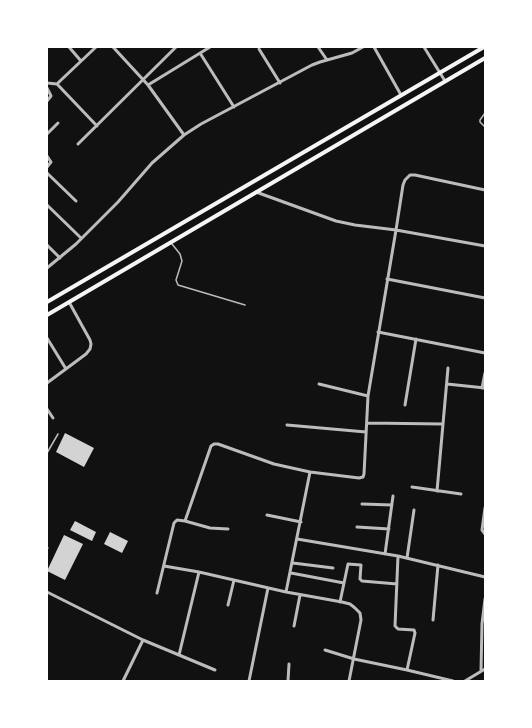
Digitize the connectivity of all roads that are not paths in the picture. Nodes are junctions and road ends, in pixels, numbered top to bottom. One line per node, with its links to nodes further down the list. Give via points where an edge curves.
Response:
1 (69, 47): 15 (street)
2 (96, 47): 15 (street)
3 (113, 47): 17 (street)
4 (176, 47): 17 (street)
5 (210, 47): 12 (street)
6 (318, 47): 14 (street)
7 (363, 47): 14 (street)
8 (374, 47): 24 (street)
9 (424, 47): 16 (street)
10 (484, 47): 16 (main road)
11 (259, 49): 20 (street)
12 (200, 53): 22 (street); 26 (street)
13 (485, 58): 18 (main road)
14 (327, 60): 20 (street, via 312,65)
15 (81, 61): 21 (street)
16 (440, 72): 18 (street); 24 (main road)
17 (143, 79): 22 (street); 30 (street)
18 (445, 81): 33 (main road)
19 (47, 83): 21 (street)
20 (280, 83): 26 (street)
21 (57, 84): 30 (street)
22 (148, 85): 34 (street)
23 (47, 88): 25 (street, via 52,96)
24 (401, 95): 29 (main road)
25 (47, 101)
26 (234, 107): 34 (street)
27 (485, 113): 31 (lane, via 480,120)
28 (58, 123): 32 (street)
29 (350, 125): 33 (main road); 39 (main road)
30 (97, 126): 35 (street)
31 (485, 127)
32 (47, 134)
33 (355, 134): 41 (main road)
34 (184, 135): 46 (street, via 152,164)
35 (78, 144)
36 (47, 156): 37 (street, via 51,162)
37 (47, 168)
38 (47, 173): 43 (street)
39 (240, 189): 42 (main road); 54 (main road)
40 (485, 190): 45 (street, via 410,175 403,186)
41 (256, 192): 42 (main road); 45 (street, via 336,221)
42 (245, 198): 47 (main road)
43 (76, 201)
44 (47, 205): 46 (street)
45 (396, 230): 49 (street); 52 (street)
46 (81, 238): 50 (street)
47 (170, 242): 55 (main road); 56 (lane, via 180,254 182,261 176,280 178,285)
48 (47, 245): 50 (street)
49 (485, 246)
50 (60, 258): 51 (street)
51 (47, 268)
52 (387, 279): 53 (street); 58 (street)
53 (485, 298)
54 (47, 302)
55 (69, 302): 57 (main road); 63 (street, via 91,344 86,354)
56 (245, 305)
57 (47, 315)
58 (378, 332): 60 (street); 69 (street)
59 (47, 338): 63 (street)
60 (416, 339): 61 (street); 70 (street)
61 (485, 353)
62 (448, 368): 67 (street)
63 (66, 369): 65 (street)
64 (485, 373): 68 (street)
65 (47, 383)
66 (319, 384): 69 (street)
67 (447, 384): 68 (street); 74 (street)
68 (484, 388)
69 (368, 396): 73 (street)
70 (405, 405)
71 (47, 409): 72 (street)
72 (53, 418)
73 (367, 423): 74 (street); 76 (street)
74 (443, 424): 81 (street)
75 (287, 425): 76 (street)
76 (366, 432): 79 (street, via 363,477)
77 (58, 434): 78 (lane)
78 (47, 453)
79 (310, 472): 89 (street, via 274,464 214,444 209,449); 90 (street)
80 (412, 487): 81 (street)
81 (438, 491): 82 (street)
82 (461, 494)
83 (393, 496): 85 (street)
84 (362, 504): 85 (street)
85 (392, 505): 93 (street)
86 (485, 508): 94 (street, via 482,530)
87 (414, 510): 98 (street)
88 (267, 515): 90 (street)
89 (185, 521): 92 (street, via 210,528); 101 (street, via 177,520 174,523)
90 (301, 522): 95 (street)
91 (357, 527): 93 (street)
92 (228, 529)
93 (388, 529): 96 (street)
94 (485, 534)
95 (297, 539): 96 (street); 99 (street)
96 (385, 554): 97 (street)
97 (398, 556): 98 (street); 108 (street)
98 (407, 558): 100 (street)
99 (293, 563): 102 (street); 104 (street)
100 (438, 565): 105 (street); 117 (street)
101 (164, 566): 103 (street); 112 (street)
102 (333, 568)
103 (199, 572): 106 (street); 121 (street)
104 (291, 573): 107 (street); 111 (street)
105 (485, 577)
106 (234, 580): 109 (street); 116 (street)
107 (344, 583): 108 (street, via 348,564 358,564 362,567 362,581); 115 (street)
108 (397, 584): 125 (street, via 396,628 415,631)
109 (268, 588): 111 (street); 129 (street)
110 (47, 592): 119 (street)
111 (286, 592): 113 (street)
112 (157, 593)
113 (300, 595): 115 (street); 118 (street)
114 (485, 599): 126 (street, via 482,624)
115 (340, 602): 122 (street, via 356,608 362,620)
116 (228, 605)
117 (433, 620)
118 (294, 626)
119 (143, 640): 121 (street); 128 (street)
120 (325, 650): 122 (street)
121 (179, 655): 124 (street)
122 (354, 659): 125 (street); 131 (street)
123 (289, 664): 127 (street)
124 (216, 670)
125 (407, 670): 132 (street)
126 (483, 670): 133 (street)
127 (288, 680): 130 (street)
128 (123, 681)
129 (249, 681)
130 (293, 681)
131 (349, 681)
132 (453, 681)
133 (465, 681)

